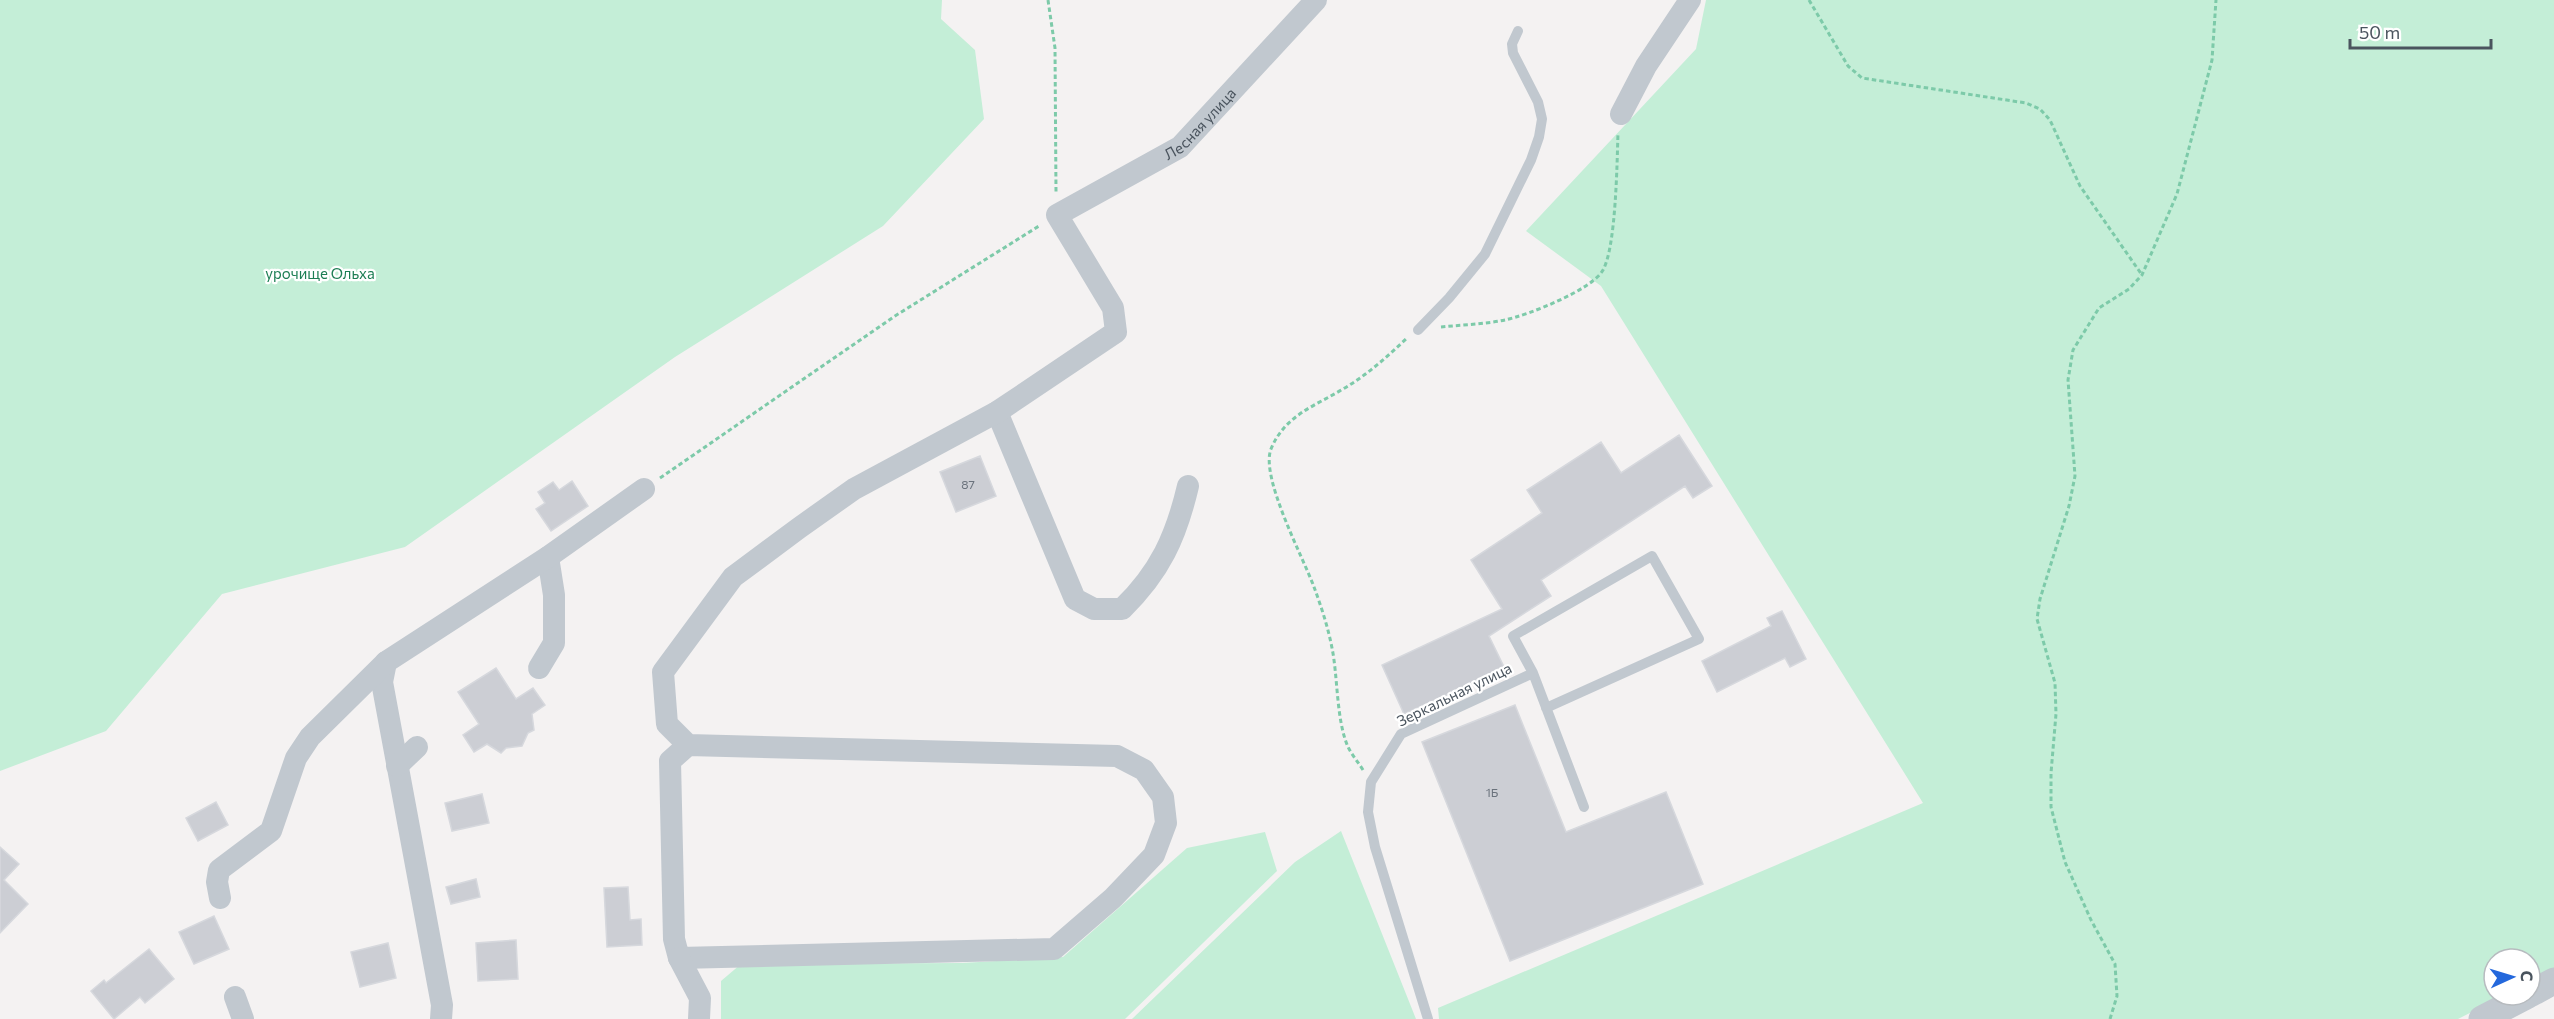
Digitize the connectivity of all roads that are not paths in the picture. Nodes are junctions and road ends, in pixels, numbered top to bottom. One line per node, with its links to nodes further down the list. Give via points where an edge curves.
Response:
1 (1316, 0): 6 (street, Лесная улица, via 1180,147 1057,215 1113,308 1116,332)
2 (1690, 0): 4 (street, via 1646,66)
3 (1518, 31): 5 (lane, via 1513,53 1542,118 1534,152 1485,254)
4 (1621, 114)
5 (1418, 330)
6 (997, 412): 7 (street, via 1075,598 1094,609 1122,609 1144,588 1165,555); 14 (street, via 854,489 733,577 663,672 667,724)
7 (1188, 486)
8 (644, 489): 9 (street)
9 (548, 557): 10 (street); 11 (street, via 554,595 554,643)
10 (386, 662): 16 (street, via 382,682); 18 (street, via 310,738 296,758 271,831 219,870)
11 (539, 668)
12 (1533, 673): 13 (lane, Зеркальная улица); 13 (lane, via 1513,636 1652,556 1699,639); 25 (lane, Зеркальная улица, via 1401,734 1371,782 1368,812 1375,847)
13 (1546, 708): 17 (lane, Зеркальная улица)
14 (688, 745): 19 (street, via 669,761 674,939); 19 (street, via 1117,756 1144,770 1163,797 1166,823 1154,855 1113,898 1054,949)
15 (417, 747): 16 (street)
16 (397, 766): 23 (street, via 442,1005)
17 (1584, 807)
18 (220, 898)
19 (679, 958): 24 (street, via 700,998)
20 (235, 997): 22 (street)
21 (2505, 1007): 26 (street)
22 (243, 1019)
23 (441, 1019)
24 (699, 1019)
25 (1428, 1019)
26 (2482, 1019)

